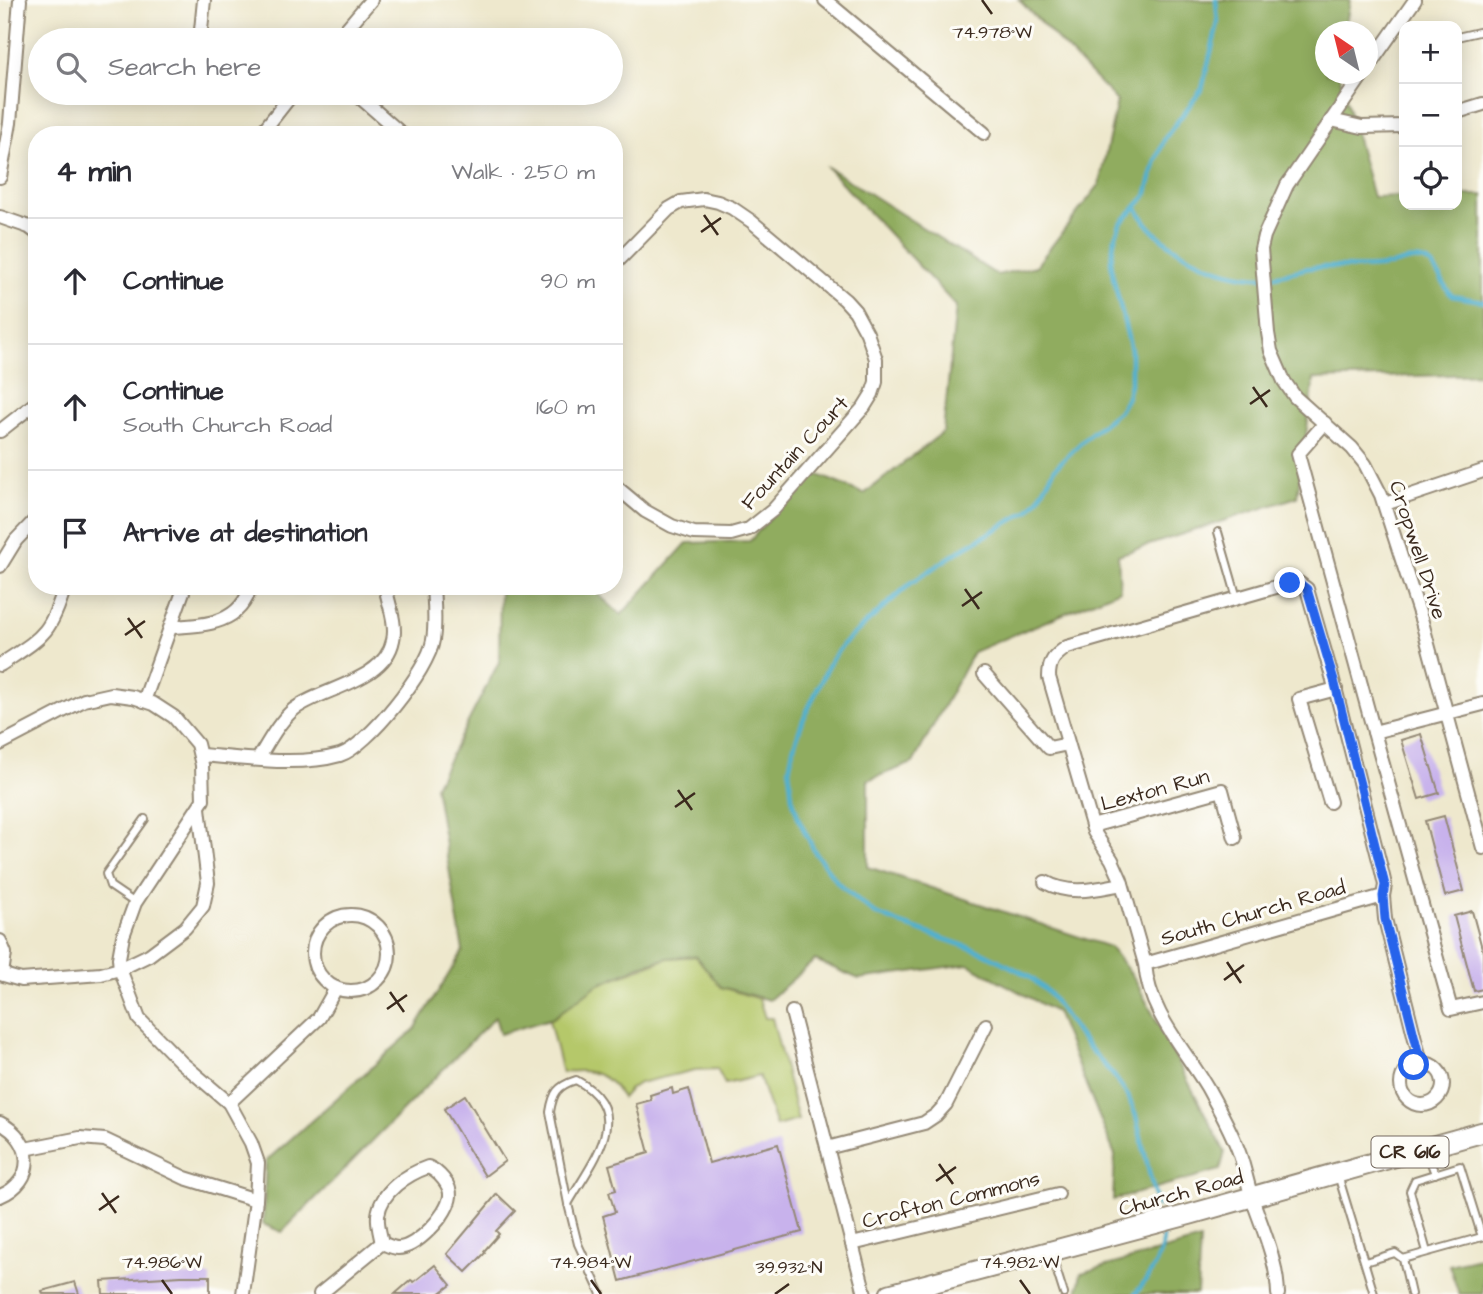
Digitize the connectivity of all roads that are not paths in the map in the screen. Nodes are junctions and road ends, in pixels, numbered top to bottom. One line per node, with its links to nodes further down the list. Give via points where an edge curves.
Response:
1 (20, 0): 21 (street, via 10,123)
2 (204, 0): 6 (street)
3 (371, 0): 7 (street)
4 (825, 0): 20 (street)
5 (1416, 0): 10 (street)
6 (201, 28)
7 (347, 28)
8 (1483, 31): 9 (lane)
9 (1462, 36)
10 (1378, 52)
11 (1356, 84): 16 (street, Cropwell Drive)
12 (1483, 104): 15 (street)
13 (284, 105): 17 (street)
14 (368, 105): 18 (street)
15 (1462, 110)
16 (1331, 120): 19 (street, via 1362,127); 26 (street, Cropwell Drive, via 1287,185 1261,249 1271,351 1295,397)
17 (267, 126)
18 (392, 126)
19 (1399, 126)
20 (985, 133)
21 (0, 177)
22 (0, 217): 23 (street)
23 (28, 227)
24 (623, 256): 29 (street, Fountain Court, via 681,202 718,202 751,221 845,300 867,333 876,359 876,382 864,407 773,510 749,529 731,534 672,527)
25 (28, 409): 27 (street)
26 (1325, 423): 30 (street, Cropwell Drive, via 1365,464); 47 (street, via 1298,454)
27 (0, 432)
28 (1483, 471): 30 (street)
29 (623, 493)
30 (1385, 504): 46 (street, Cropwell Drive)
31 (28, 527): 33 (street)
32 (1218, 532): 39 (lane)
33 (0, 566)
34 (62, 595): 41 (street, via 42,637)
35 (182, 595): 40 (street)
36 (247, 595): 40 (street, via 234,612 215,624)
37 (386, 595): 51 (street, via 393,640 384,657 356,681 290,712)
38 (434, 595): 51 (street, via 429,655 359,745 342,755 314,760)
39 (1237, 598): 43 (street, South Church Road, via 1290,583 1307,589); 49 (street, South Church Road, via 1067,647 1055,655 1049,677)
40 (172, 627): 44 (street)
41 (0, 665)
42 (984, 674): 49 (street, via 1049,748)
43 (1336, 689): 52 (street, via 1299,699); 60 (street, South Church Road, via 1385,885)
44 (144, 701): 48 (street, via 111,694 84,699); 50 (street, via 174,717 197,744)
45 (1483, 704): 46 (street)
46 (1445, 714): 47 (street); 57 (street, Cropwell Drive)
47 (1374, 732): 67 (street, via 1451,1009)
48 (0, 744)
49 (1068, 744): 55 (street, South Church Road)
50 (200, 755): 51 (street); 53 (street, via 203,800)
51 (258, 759)
52 (1330, 802)
53 (199, 808): 61 (street); 64 (street, via 208,883 203,905 185,928)
54 (145, 819): 61 (lane, via 106,874 110,886)
55 (1092, 827): 56 (street, Lexton Run, via 1222,790); 59 (street, South Church Road)
56 (1235, 838)
57 (1483, 848)
58 (1045, 882): 59 (street, via 1058,890 1075,891)
59 (1122, 884): 63 (street, South Church Road)
60 (1383, 896): 63 (street, South Church Road); 70 (street)
61 (135, 903): 64 (street, via 123,936)
62 (0, 941): 65 (street, via 5,953)
63 (1145, 964): 81 (street, South Church Road, via 1151,996 1165,1026 1225,1119)
64 (120, 969): 65 (street, via 21,980); 71 (street, via 139,1019)
65 (1, 974)
66 (336, 988): 66 (street, via 354,991 367,987 386,970 389,944 384,932 363,916 339,916 328,922 314,942 315,966); 71 (street, via 320,1018)
67 (1483, 1002)
68 (792, 1012): 74 (street, Crofton Commons)
69 (985, 1025): 74 (street, via 946,1104 936,1115 923,1123)
70 (1421, 1063)
71 (229, 1103): 82 (street, via 258,1163)
72 (0, 1123): 76 (street, via 20,1137)
73 (1483, 1132): 75 (main road, Church Road / CR 616)
74 (827, 1148): 85 (street, Crofton Commons)
75 (1426, 1148): 77 (main road, Church Road / CR 616); 78 (lane)
76 (25, 1149): 80 (street, via 24,1173 18,1184); 82 (street, via 80,1138 106,1140 185,1178)
77 (1337, 1173): 81 (main road, Church Road / CR 616); 89 (lane)
78 (1434, 1174): 87 (lane, via 1415,1180 1410,1191); 87 (lane, via 1460,1166 1482,1237)
79 (1058, 1194): 85 (street, Crofton Commons)
80 (0, 1196)
81 (1252, 1197): 86 (main road, Church Road / CR 616); 96 (street, South Church Road, via 1272,1256)
82 (256, 1200): 90 (street)
83 (568, 1204): 83 (lane, via 550,1112 558,1090 576,1080 597,1096 606,1110 608,1126); 92 (lane, via 578,1244)
84 (382, 1243): 84 (street, via 377,1219 386,1195 417,1171 436,1170 448,1188 447,1206 411,1245 396,1248); 91 (street)
85 (852, 1244): 93 (street, Crofton Commons)
86 (1051, 1252): 94 (main road, Church Road / CR 616); 95 (lane)
87 (1427, 1252): 88 (lane)
88 (1403, 1259): 89 (lane, via 1395,1253); 98 (lane)
89 (1365, 1262): 97 (lane)
90 (243, 1294)
91 (320, 1294)
92 (601, 1294)
93 (865, 1294)
94 (890, 1294)
95 (1064, 1294)
96 (1278, 1294)
97 (1374, 1294)
98 (1412, 1294)

